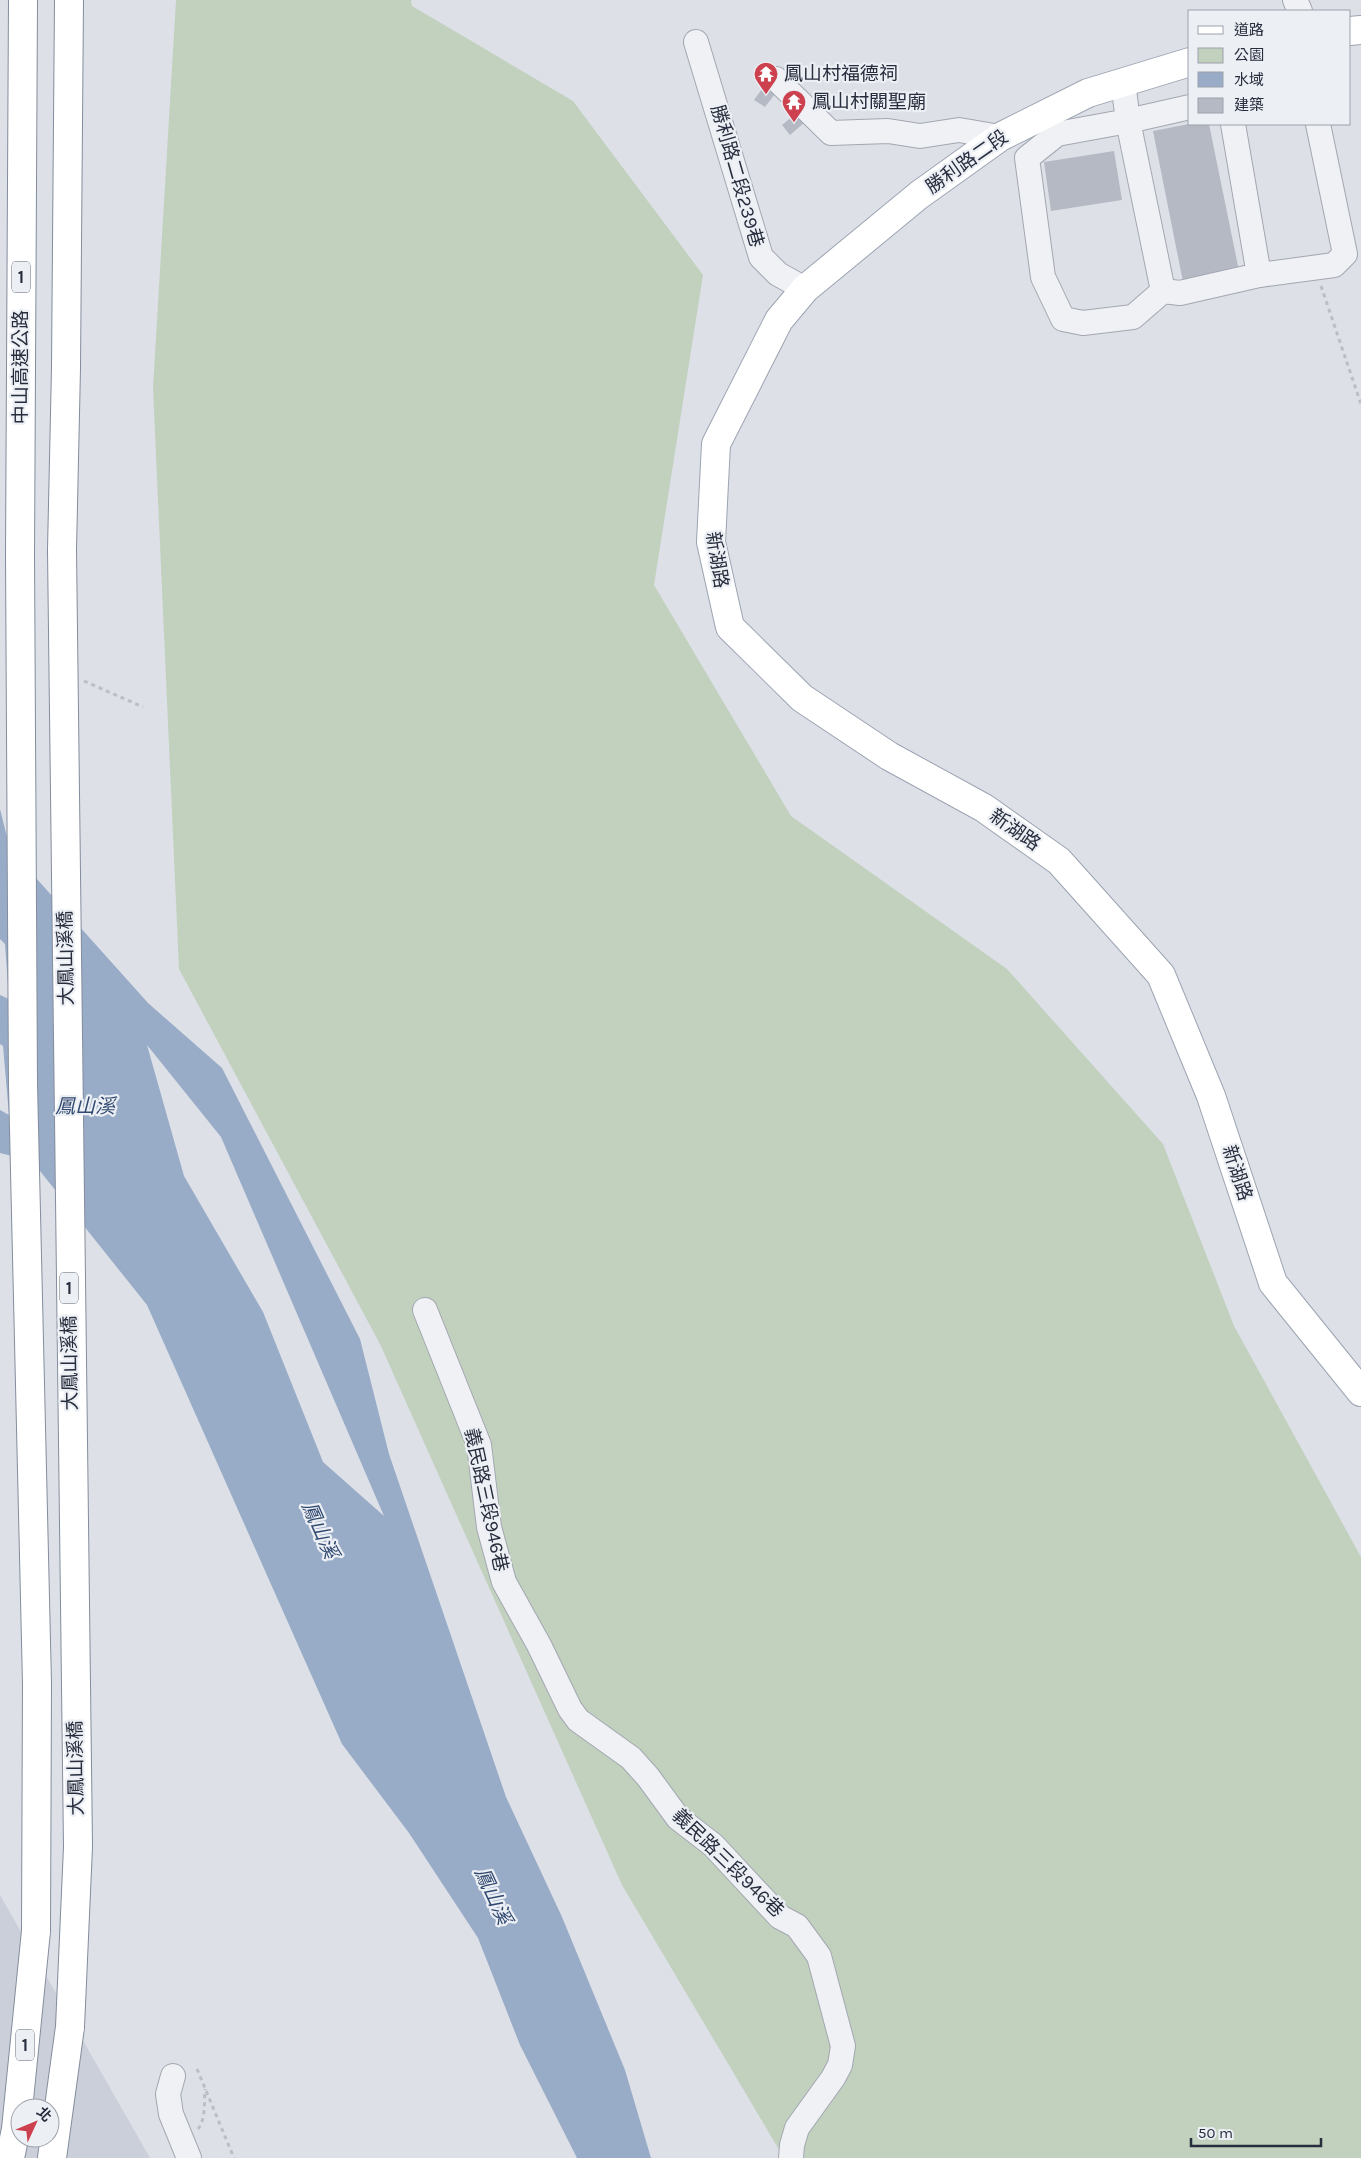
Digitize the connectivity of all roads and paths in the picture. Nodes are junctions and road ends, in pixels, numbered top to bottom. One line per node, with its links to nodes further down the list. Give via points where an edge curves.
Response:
1 (23, 0): 19 (main road, 中山高速公路 / 1)
2 (69, 0): 27 (main road, 大鳳山溪橋 / 1, bridge, via 62,550 78,1847 70,2027)
3 (696, 42): 15 (street, 勝利路二段239巷, via 761,257 778,274)
4 (1188, 63): 6 (main road, 勝利路二段)
5 (776, 79): 11 (street, via 831,133 888,131 920,136 959,130)
6 (1123, 82): 8 (street); 11 (main road, 勝利路二段, via 1088,92)
7 (1188, 107): 8 (street)
8 (1128, 121): 16 (street); 16 (street, via 1057,134 1027,158 1043,277 1063,319 1083,323 1133,317)
9 (1233, 125): 14 (street)
10 (1318, 125): 12 (street)
11 (1000, 137): 15 (main road, 勝利路二段, via 919,195)
12 (1353, 252): 13 (street, via 1334,265)
13 (1315, 267): 14 (street); 18 (path)
14 (1259, 275): 16 (street, via 1180,292)
15 (805, 289): 17 (main road, 勝利路二段)
16 (1162, 292)
17 (779, 320): 21 (main road, 新湖路, via 716,444 711,542 730,627 802,698 889,756 984,808 1059,861 1161,975 1211,1096 1273,1283)
18 (1361, 404)
19 (20, 555): 26 (main road, 大鳳山溪橋 / 1, bridge, via 23,1085 36,1674 36,1931 16,2129)
20 (425, 1310): 29 (street, 義民路三段946巷, via 478,1445 488,1527 504,1582 570,1708 578,1720 631,1758 678,1818 713,1845 780,1917 797,1926 819,1956 843,2046 840,2065 833,2078 797,2128)
21 (1361, 1392)
22 (197, 2070): 24 (path)
23 (174, 2076): 25 (street, via 168,2094 171,2114)
24 (205, 2088): 25 (path, via 201,2126); 28 (path)
25 (185, 2149)
26 (10, 2158)
27 (52, 2158)
28 (234, 2158)
29 (792, 2158)

